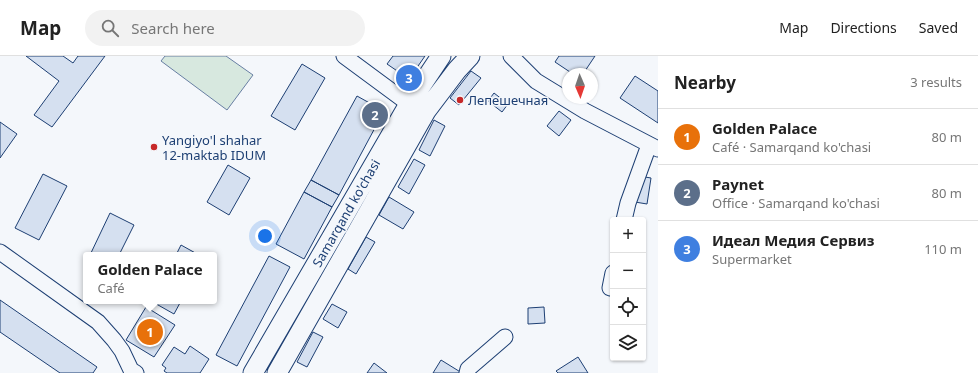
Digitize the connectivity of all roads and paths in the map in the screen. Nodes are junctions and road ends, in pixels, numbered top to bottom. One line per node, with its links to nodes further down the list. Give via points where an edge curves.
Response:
1 (442, 56): 5 (main road, Samarqand ko'chasi)
2 (470, 56): 12 (main road, via 426,111)
3 (511, 56): 6 (street, via 536,81 585,111)
4 (351, 58): 5 (street)
5 (409, 104): 11 (main road, Samarqand ko'chasi)
6 (654, 147): 7 (street, via 628,203)
7 (625, 217)
8 (0, 252): 10 (street, via 98,322 122,351)
9 (505, 337): 13 (street, via 468,369)
10 (132, 372)
11 (253, 373)
12 (277, 373)
13 (467, 373)

